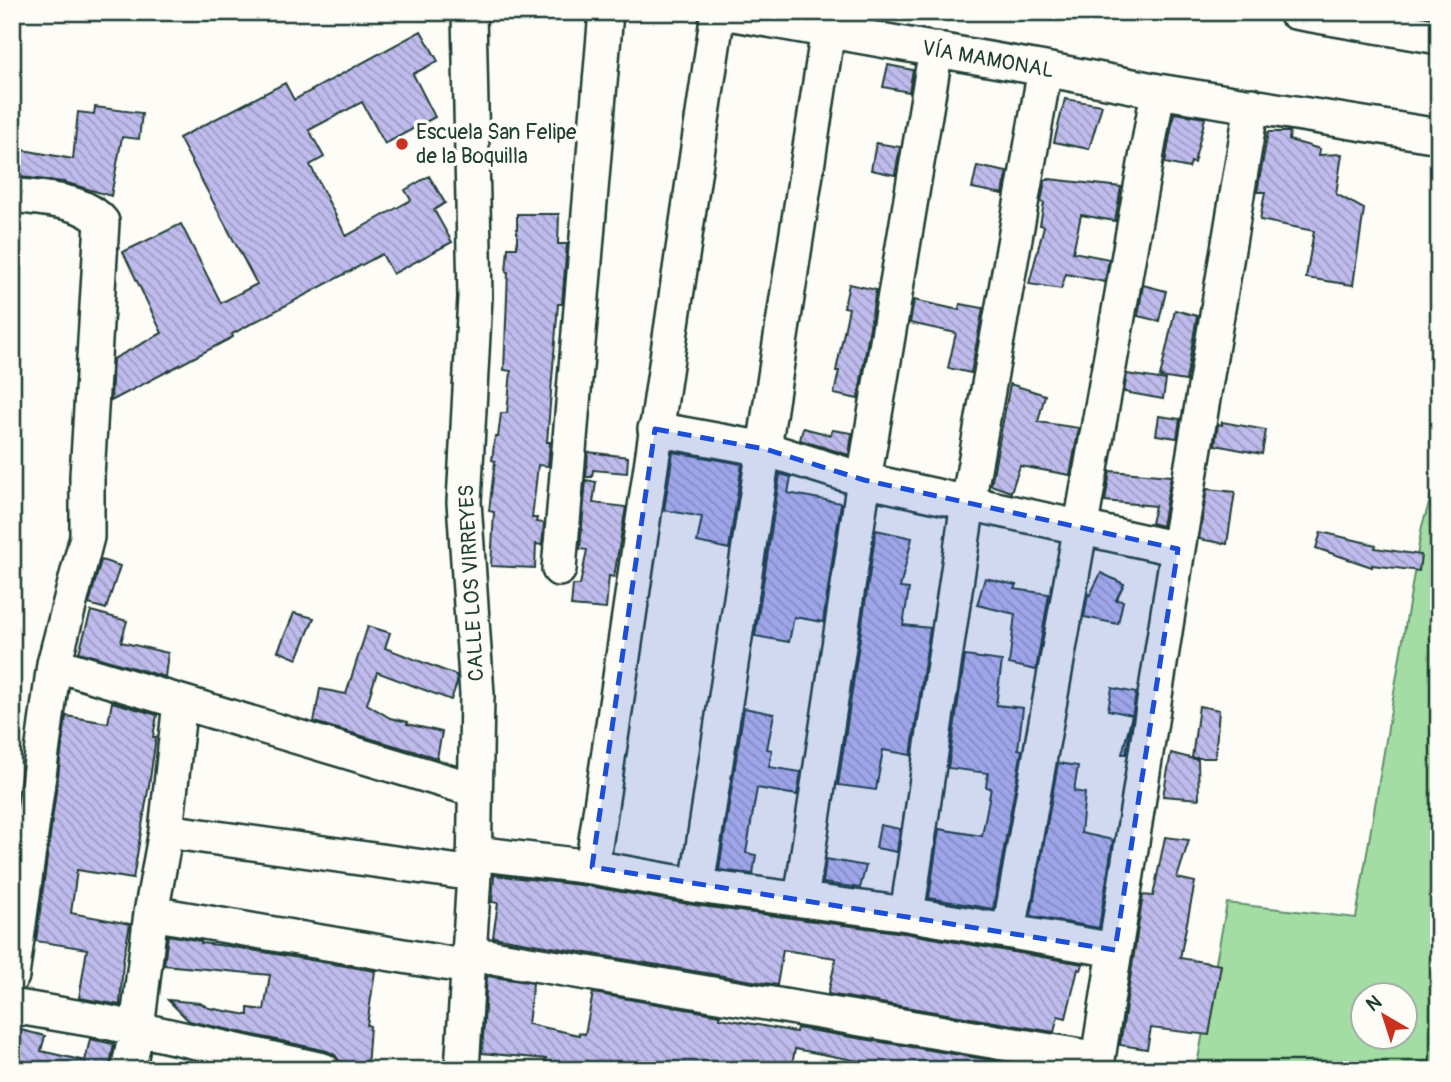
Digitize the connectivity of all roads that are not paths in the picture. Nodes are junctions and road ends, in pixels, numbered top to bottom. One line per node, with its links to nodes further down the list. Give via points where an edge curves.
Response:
1 (470, 12): 22 (street, CALLE LOS VIRREYES, via 475,297 464,502 477,694)
2 (606, 12): 19 (street)
3 (720, 12): 5 (street, VÍA MAMONAL); 13 (street)
4 (1295, 12): 6 (street)
5 (828, 30): 7 (street, VÍA MAMONAL); 14 (street)
6 (1439, 37)
7 (936, 49): 8 (street, VÍA MAMONAL); 15 (street)
8 (1045, 69): 9 (street, VÍA MAMONAL); 16 (street)
9 (1158, 91): 10 (street, VÍA MAMONAL); 17 (street)
10 (1252, 105): 11 (street, VÍA MAMONAL); 18 (street)
11 (1439, 136)
12 (12, 195): 20 (street, via 74,205 95,213 102,222 87,537)
13 (655, 429): 14 (street); 25 (street)
14 (765, 449): 15 (street); 26 (street)
15 (864, 480): 16 (street); 27 (street)
16 (968, 503): 17 (street); 29 (street)
17 (1082, 528): 18 (street); 30 (street)
18 (1178, 548): 31 (street)
19 (559, 569)
20 (54, 664): 21 (street); 33 (street)
21 (180, 702): 22 (street); 23 (street)
22 (475, 790): 24 (street, CALLE LOS VIRREYES)
23 (166, 831): 24 (street); 28 (street)
24 (474, 863): 25 (street); 32 (street, CALLE LOS VIRREYES)
25 (592, 867): 26 (street)
26 (697, 886): 27 (street)
27 (801, 899): 29 (street)
28 (151, 913): 32 (street); 35 (street)
29 (907, 914): 30 (street)
30 (1009, 931): 31 (street)
31 (1115, 950): 36 (street)
32 (469, 960): 36 (street); 39 (street, CALLE LOS VIRREYES)
33 (12, 976)
34 (12, 1006): 35 (street)
35 (136, 1028): 37 (street); 38 (street)
36 (1099, 1065)
37 (128, 1070)
38 (323, 1070)
39 (461, 1070)

